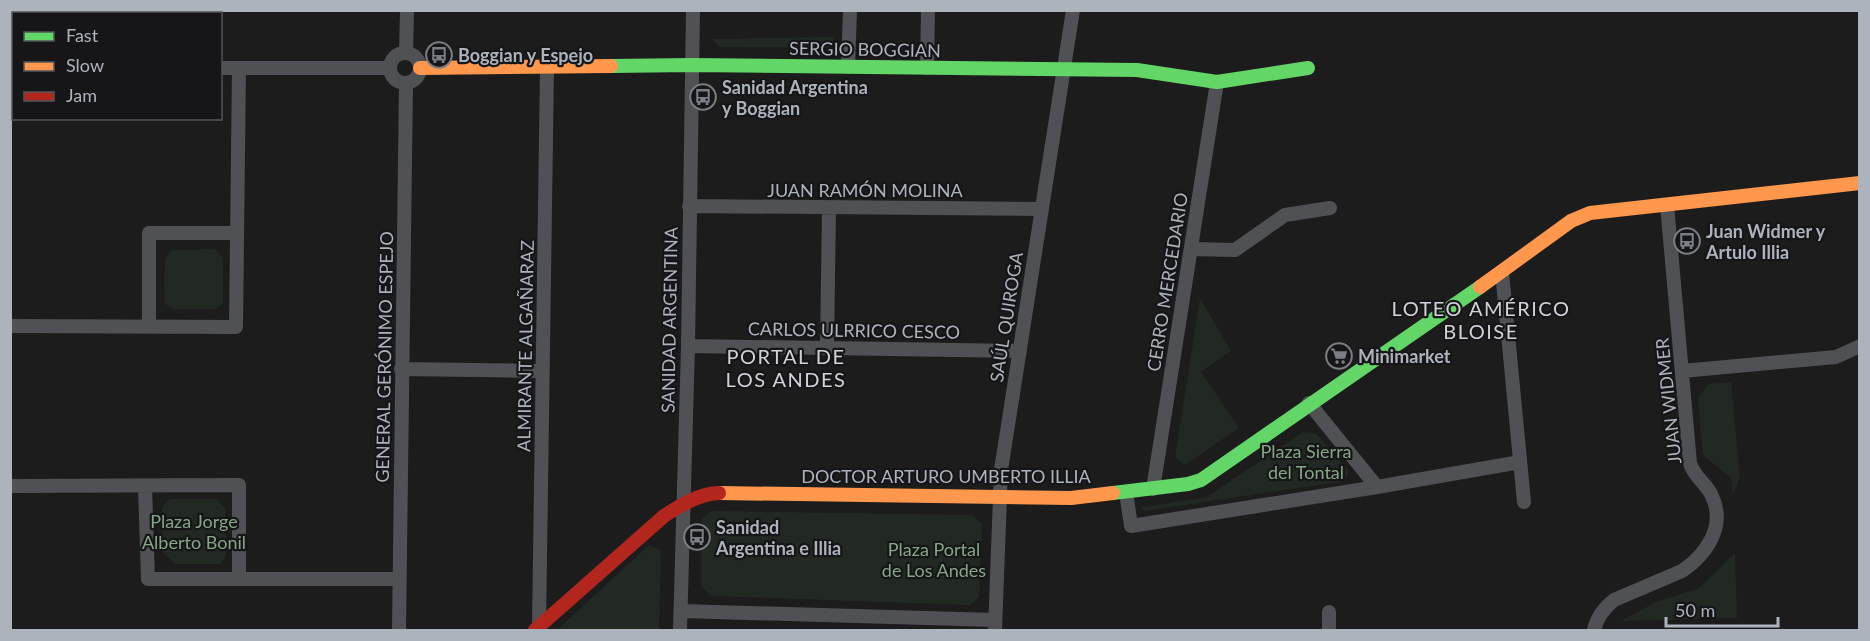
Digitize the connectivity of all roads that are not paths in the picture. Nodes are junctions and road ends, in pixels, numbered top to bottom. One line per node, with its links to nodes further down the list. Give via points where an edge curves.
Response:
1 (407, 10): 6 (street)
2 (693, 10): 7 (street, SANIDAD ARGENTINA)
3 (850, 10): 9 (street)
4 (928, 10): 14 (street)
5 (1073, 10): 16 (street, SAÚL QUIROGA)
6 (406, 53): 12 (street, via 395,57); 13 (street, via 417,60)
7 (692, 66): 8 (street, SERGIO BOGGIAN); 9 (street, SERGIO BOGGIAN); 21 (street, SANIDAD ARGENTINA)
8 (547, 67): 13 (street, SERGIO BOGGIAN); 35 (street, ALMIRANTE ALGAÑARAZ)
9 (848, 67): 14 (street, SERGIO BOGGIAN)
10 (222, 68): 11 (street)
11 (239, 68): 12 (street); 25 (street)
12 (390, 68): 18 (street, via 394,79)
13 (420, 68): 18 (street, via 417,78)
14 (927, 68): 16 (street, SERGIO BOGGIAN)
15 (1308, 68): 17 (street, SERGIO BOGGIAN)
16 (1063, 69): 17 (street, SERGIO BOGGIAN, via 1137,70); 24 (street, SAÚL QUIROGA)
17 (1217, 82): 26 (street, CERRO MERCEDARIO)
18 (406, 83): 34 (street, GENERAL GERÓNIMO ESPEJO)
19 (1860, 183): 20 (street, DOCTOR ARTURO UMBERTO ILLIA)
20 (1667, 205): 27 (street, DOCTOR ARTURO UMBERTO ILLIA, via 1581,216); 36 (street, JUAN WIDMER)
21 (689, 206): 22 (street, JUAN RAMÓN MOLINA); 30 (street, SANIDAD ARGENTINA)
22 (829, 208): 24 (street, JUAN RAMÓN MOLINA); 32 (street)
23 (1330, 208): 26 (street, via 1285,215 1235,250)
24 (1041, 209): 33 (street, SAÚL QUIROGA)
25 (237, 233): 29 (street, via 236,327); 29 (street, via 148,233)
26 (1191, 249): 42 (street, CERRO MERCEDARIO)
27 (1502, 272): 37 (street, DOCTOR ARTURO UMBERTO ILLIA); 38 (street)
28 (10, 326): 29 (street)
29 (149, 327)
30 (688, 346): 32 (street, CARLOS ULRRICO CESCO); 46 (street, SANIDAD ARGENTINA)
31 (1860, 346): 36 (street, via 1836,357)
32 (827, 348): 33 (street, CARLOS ULRRICO CESCO)
33 (1020, 351): 44 (street, SAÚL QUIROGA)
34 (402, 369): 35 (street); 48 (street, GENERAL GERÓNIMO ESPEJO)
35 (543, 371): 52 (street, ALMIRANTE ALGAÑARAZ)
36 (1682, 371): 56 (street, JUAN WIDMER, via 1690,463 1714,501 1714,537 1682,571 1607,605)
37 (1310, 404): 41 (street); 42 (street, DOCTOR ARTURO UMBERTO ILLIA, via 1200,480)
38 (1520, 462): 41 (street); 45 (street)
39 (10, 486): 40 (street)
40 (145, 486): 47 (street, via 148,579); 47 (street, via 239,485)
41 (1377, 487): 43 (street, via 1131,526)
42 (1153, 489): 43 (street, DOCTOR ARTURO UMBERTO ILLIA)
43 (1126, 492): 44 (street, DOCTOR ARTURO UMBERTO ILLIA, via 1071,498)
44 (1000, 497): 46 (street, DOCTOR ARTURO UMBERTO ILLIA, via 713,493); 51 (street, SAÚL QUIROGA)
45 (1524, 502)
46 (684, 504): 49 (street, SANIDAD ARGENTINA); 52 (street, DOCTOR ARTURO UMBERTO ILLIA, via 664,516)
47 (239, 578): 48 (street)
48 (399, 579): 53 (street, GENERAL GERÓNIMO ESPEJO)
49 (681, 611): 51 (street); 54 (street, SANIDAD ARGENTINA)
50 (1329, 612): 55 (street)
51 (995, 625)
52 (537, 628)
53 (399, 630)
54 (680, 630)
55 (1329, 630)
56 (1594, 630)

